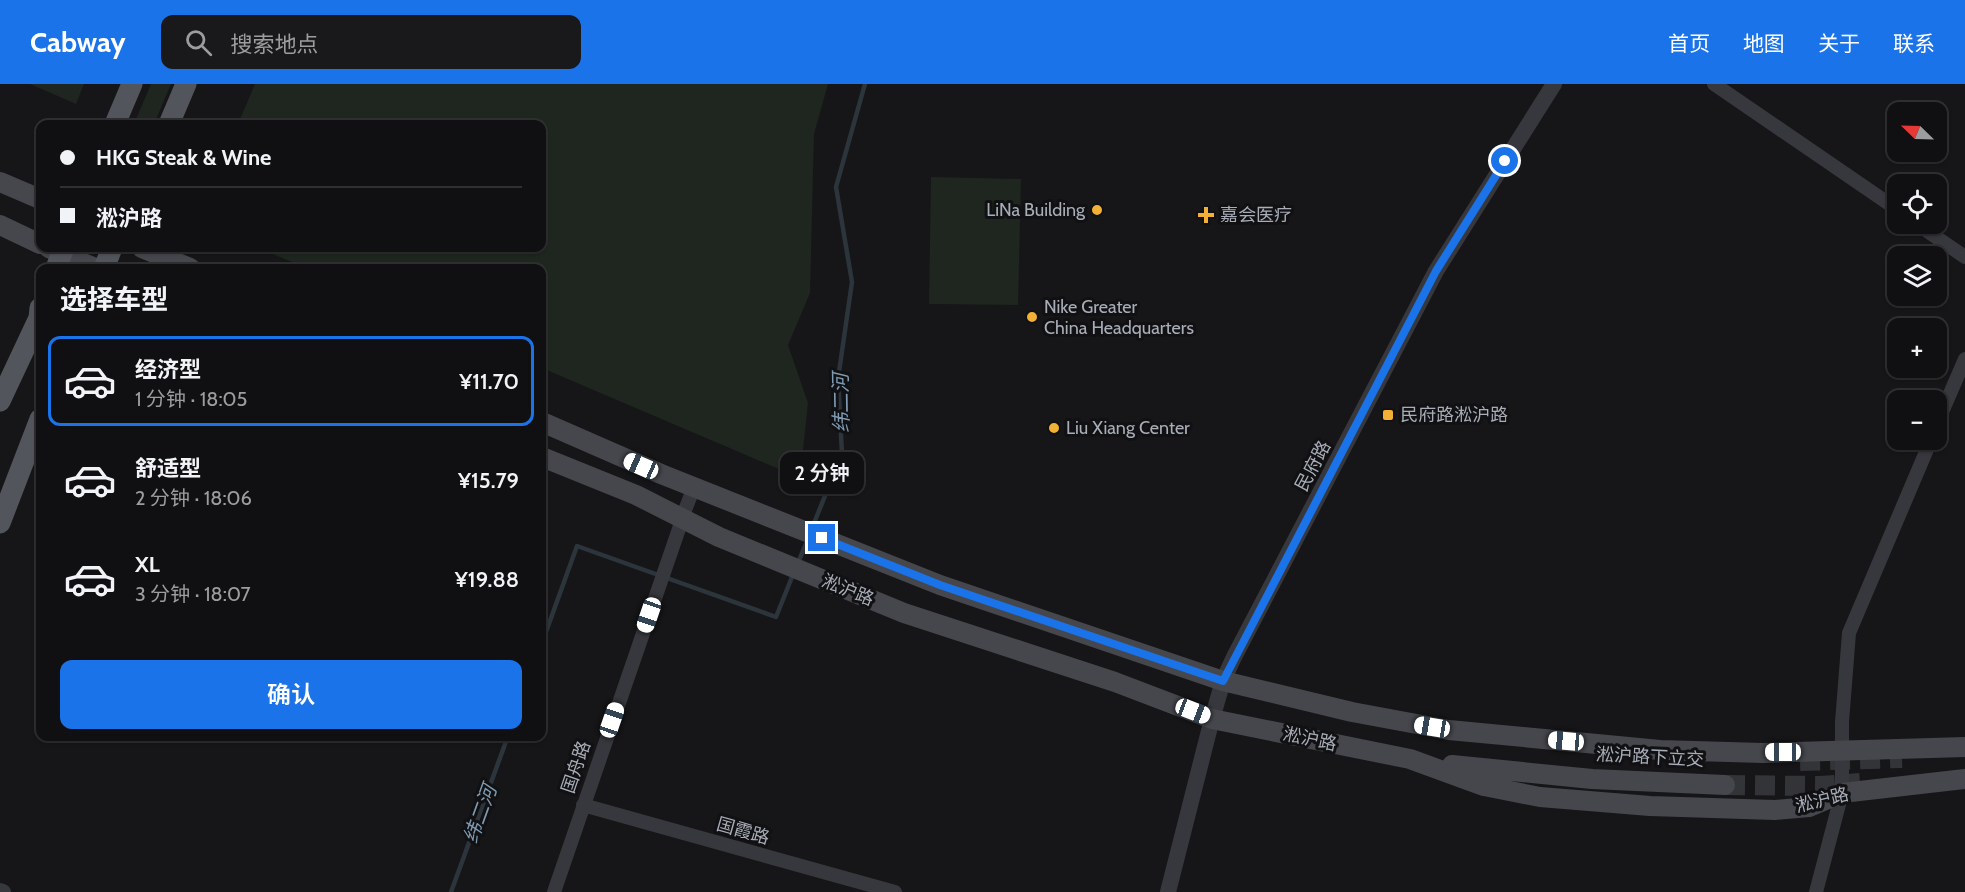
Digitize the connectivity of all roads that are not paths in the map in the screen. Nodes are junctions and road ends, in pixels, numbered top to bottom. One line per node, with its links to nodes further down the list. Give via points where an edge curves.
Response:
1 (132, 84): 5 (main road)
2 (186, 84): 6 (main road)
3 (1554, 84): 29 (street, 民府路, via 1436,271)
4 (1713, 84): 9 (street)
5 (117, 120)
6 (171, 120)
7 (0, 182): 8 (main road)
8 (36, 197)
9 (1887, 203)
10 (0, 225): 12 (main road)
11 (1932, 234): 15 (street)
12 (36, 241)
13 (152, 252): 17 (main road)
14 (58, 254): 16 (main road)
15 (1965, 257)
16 (84, 264)
17 (180, 264)
18 (36, 324): 20 (main road)
19 (1965, 359): 21 (street)
20 (0, 401)
21 (1947, 401)
22 (546, 424): 26 (main road, 淞沪路)
23 (36, 429): 28 (main road)
24 (1927, 450): 33 (street, via 1849,633)
25 (546, 459): 27 (main road, 淞沪路, via 636,495)
26 (694, 487): 27 (street); 29 (main road, 淞沪路, via 940,585)
27 (682, 519): 30 (main road, 淞沪路, via 904,612 1115,682); 39 (street, 国舟路)
28 (0, 523)
29 (1223, 681): 30 (street, 民府路); 31 (main road, 淞沪路)
30 (1212, 719): 34 (main road, 淞沪路); 42 (street, 民府路)
31 (1398, 722): 33 (main road, 淞沪路, via 1660,750); 35 (main road, 淞沪路下立交, via 1476,741 1560,752)
32 (1965, 747): 33 (main road, 淞沪路)
33 (1842, 752): 38 (street)
34 (1410, 759): 37 (main road, 淞沪路下立交, via 1541,776); 38 (main road, 淞沪路, via 1484,786 1540,797 1650,806 1775,810 1809,807)
35 (1725, 761)
36 (1965, 779): 38 (main road, 淞沪路)
37 (1725, 785)
38 (1842, 793): 43 (street)
39 (583, 806): 40 (street, 国舟路); 41 (street, 国霞路)
40 (554, 892)
41 (895, 892)
42 (1168, 892)
43 (1816, 892)

